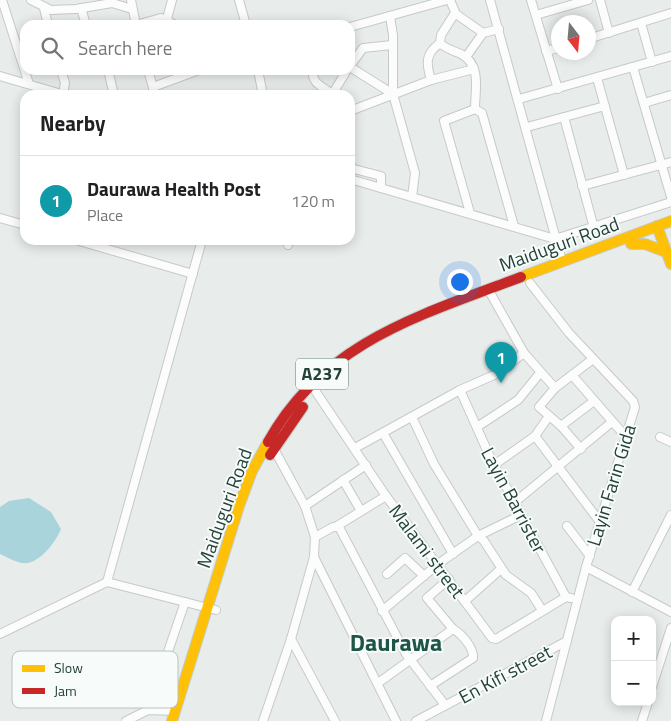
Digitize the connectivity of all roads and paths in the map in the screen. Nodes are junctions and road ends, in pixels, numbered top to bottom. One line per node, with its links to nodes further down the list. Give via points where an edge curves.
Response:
1 (2, 0): 14 (street)
2 (31, 0): 11 (street)
3 (130, 0): 13 (street)
4 (172, 0): 19 (street)
5 (239, 0): 24 (street)
6 (449, 0): 15 (street); 18 (street)
7 (490, 0): 27 (street)
8 (531, 0): 17 (street)
9 (588, 0): 17 (street)
10 (600, 0): 29 (street)
11 (44, 8): 12 (street); 20 (street)
12 (82, 8): 13 (street, via 112,3); 21 (street)
13 (132, 9): 22 (street)
14 (3, 13): 38 (street)
15 (455, 13): 28 (street); 31 (street)
16 (671, 13): 25 (street)
17 (536, 15): 34 (street)
18 (390, 16): 26 (street); 32 (street)
19 (167, 19): 23 (street)
20 (47, 20)
21 (85, 20)
22 (135, 20)
23 (154, 20)
24 (245, 20)
25 (641, 23): 29 (street); 39 (street)
26 (355, 26)
27 (498, 29): 28 (street); 66 (street)
28 (483, 33): 36 (street)
29 (609, 33): 30 (street)
30 (596, 37)
31 (440, 42): 36 (street); 53 (street, via 426,62)
32 (392, 44): 37 (street, via 362,48); 64 (street)
33 (551, 50): 34 (street)
34 (546, 51): 56 (street)
35 (671, 56): 39 (street)
36 (466, 57): 42 (street)
37 (355, 58)
38 (20, 59)
39 (652, 62): 40 (street)
40 (633, 67): 52 (street); 67 (street)
41 (355, 69): 64 (street)
42 (474, 69): 53 (street); 70 (street, via 477,78)
43 (26, 75): 54 (street)
44 (62, 75): 58 (street)
45 (109, 75): 59 (street)
46 (149, 75): 55 (street)
47 (185, 75): 55 (street)
48 (259, 75): 61 (street)
49 (312, 75): 62 (street)
50 (345, 75): 63 (street)
51 (0, 76): 54 (street)
52 (597, 78): 56 (street); 68 (street)
53 (431, 80): 64 (street)
54 (29, 84): 57 (street)
55 (153, 87): 60 (street)
56 (558, 89): 66 (street)
57 (48, 90)
58 (64, 90)
59 (113, 90)
60 (154, 90)
61 (262, 90)
62 (327, 90)
63 (336, 90)
64 (393, 94): 69 (street); 80 (street, via 415,173)
65 (671, 95): 67 (street)
66 (519, 99): 72 (street)
67 (644, 103): 74 (street)
68 (604, 106): 71 (street); 76 (street)
69 (355, 109)
70 (475, 109): 83 (street, via 444,120); 86 (street, via 482,113)
71 (564, 117): 72 (street); 78 (street)
72 (527, 127): 90 (street)
73 (671, 162): 74 (street)
74 (661, 165): 76 (street); 81 (street)
75 (355, 169): 79 (street, via 381,176)
76 (624, 175): 78 (street)
77 (355, 180): 79 (street)
78 (582, 186): 88 (street)
79 (381, 188): 80 (street)
80 (412, 196): 83 (street)
81 (671, 198)
82 (671, 202): 88 (street)
83 (470, 213): 86 (street)
84 (0, 218): 85 (street)
85 (20, 224)
86 (514, 226): 90 (street)
87 (670, 227): 89 (main road, Maiduguri Road / A237)
88 (594, 228): 90 (street)
89 (658, 229): 91 (main road, Maiduguri Road / A237); 94 (main road); 95 (main road, Maiduguri Road / A237)
90 (556, 239): 95 (street)
91 (631, 244): 94 (main road, via 645,244); 98 (main road, Maiduguri Road / A237)
92 (93, 245): 97 (street)
93 (201, 245): 97 (street)
94 (666, 252): 96 (main road)
95 (562, 261): 99 (main road, Maiduguri Road / A237)
96 (671, 264)
97 (193, 274): 145 (street)
98 (530, 283): 99 (main road, Maiduguri Road / A237); 101 (street, Layin Farin Gida)
99 (490, 293): 100 (street); 106 (main road, Maiduguri Road / A237, via 386,340 339,371); 151 (main road, Maiduguri Road / A237, via 405,321 379,334 345,355 301,396 278,424 252,471 239,506)
100 (524, 353): 102 (street); 105 (street, via 484,380)
101 (593, 359): 103 (street); 116 (street, Layin Farin Gida, via 634,404)
102 (540, 373): 104 (street); 112 (street, via 518,400)
103 (572, 375): 104 (street); 107 (street)
104 (555, 388): 108 (street, via 539,406)
105 (460, 390): 109 (street); 112 (street, Layin Barrister)
106 (316, 392): 118 (street, Malami street); 119 (main road, Maiduguri Road / A237)
107 (594, 400): 110 (street); 111 (street)
108 (549, 416): 111 (street); 114 (street)
109 (412, 417): 113 (street); 134 (street, via 434,464)
110 (612, 422): 116 (street); 120 (street)
111 (560, 426): 120 (street)
112 (476, 427): 122 (street, Layin Barrister)
113 (383, 433): 118 (street); 136 (street)
114 (535, 436): 122 (street); 123 (street)
115 (660, 437): 117 (street)
116 (626, 438): 131 (street, Layin Farin Gida)
117 (671, 442)
118 (355, 448): 121 (street, Malami street)
119 (274, 449): 127 (street); 151 (main road, Maiduguri Road / A237, via 247,510)
120 (581, 449): 123 (street)
121 (366, 465): 124 (street); 125 (street, Malami street)
122 (494, 465): 126 (street, Layin Barrister)
123 (559, 467): 126 (street); 131 (street)
124 (342, 480): 127 (street); 128 (street)
125 (386, 496): 128 (street); 139 (street, Malami street)
126 (514, 502): 129 (street, Layin Barrister)
127 (305, 506): 135 (street)
128 (361, 511): 132 (street)
129 (521, 515): 134 (street); 147 (street, Layin Barrister)
130 (671, 515): 146 (street)
131 (600, 522): 137 (street, Layin Farin Gida)
132 (337, 526): 135 (street); 152 (street)
133 (567, 526): 137 (street)
134 (478, 536): 136 (street); 141 (street)
135 (315, 537): 138 (street)
136 (453, 554): 139 (street)
137 (590, 556): 140 (street, Layin Farin Gida)
138 (314, 557): 158 (street); 163 (street)
139 (438, 564): 143 (street); 144 (street, Malami street)
140 (586, 567): 146 (street); 148 (street, Layin Farin Gida)
141 (501, 570): 149 (street); 153 (street, via 531,593)
142 (387, 574): 143 (street, via 406,558)
143 (424, 576): 152 (street)
144 (449, 579): 149 (street, Malami street); 156 (street, via 427,598)
145 (106, 582): 150 (street); 157 (street)
146 (632, 592): 154 (street)
147 (566, 597): 148 (street); 153 (street, Malami street)
148 (577, 600): 159 (street, Layin Farin Gida)
149 (465, 601): 153 (street, Malami street, via 494,639)
150 (185, 602): 151 (street); 160 (street)
151 (212, 609): 165 (main road, Maiduguri Road / A237); 173 (main road, Maiduguri Road / A237)
152 (382, 610): 161 (street)
153 (542, 610)
154 (671, 612)
155 (671, 628): 162 (street)
156 (453, 629): 161 (street); 164 (street, via 473,651 473,658)
157 (0, 634)
158 (291, 639): 170 (street); 175 (street)
159 (567, 641): 166 (street, En Kifi street); 171 (street, Layin Farin Gida)
160 (168, 651)
161 (409, 659): 163 (street); 164 (street)
162 (656, 675)
163 (378, 683): 176 (street)
164 (430, 686): 166 (street)
165 (178, 705)
166 (445, 706): 177 (street, En Kifi street)
167 (647, 706): 178 (street)
168 (148, 710): 169 (street); 172 (street)
169 (174, 716)
170 (264, 717): 174 (street)
171 (545, 720)
172 (126, 721)
173 (182, 721)
174 (270, 721)
175 (335, 721)
176 (396, 721)
177 (416, 721)
178 (642, 721)

